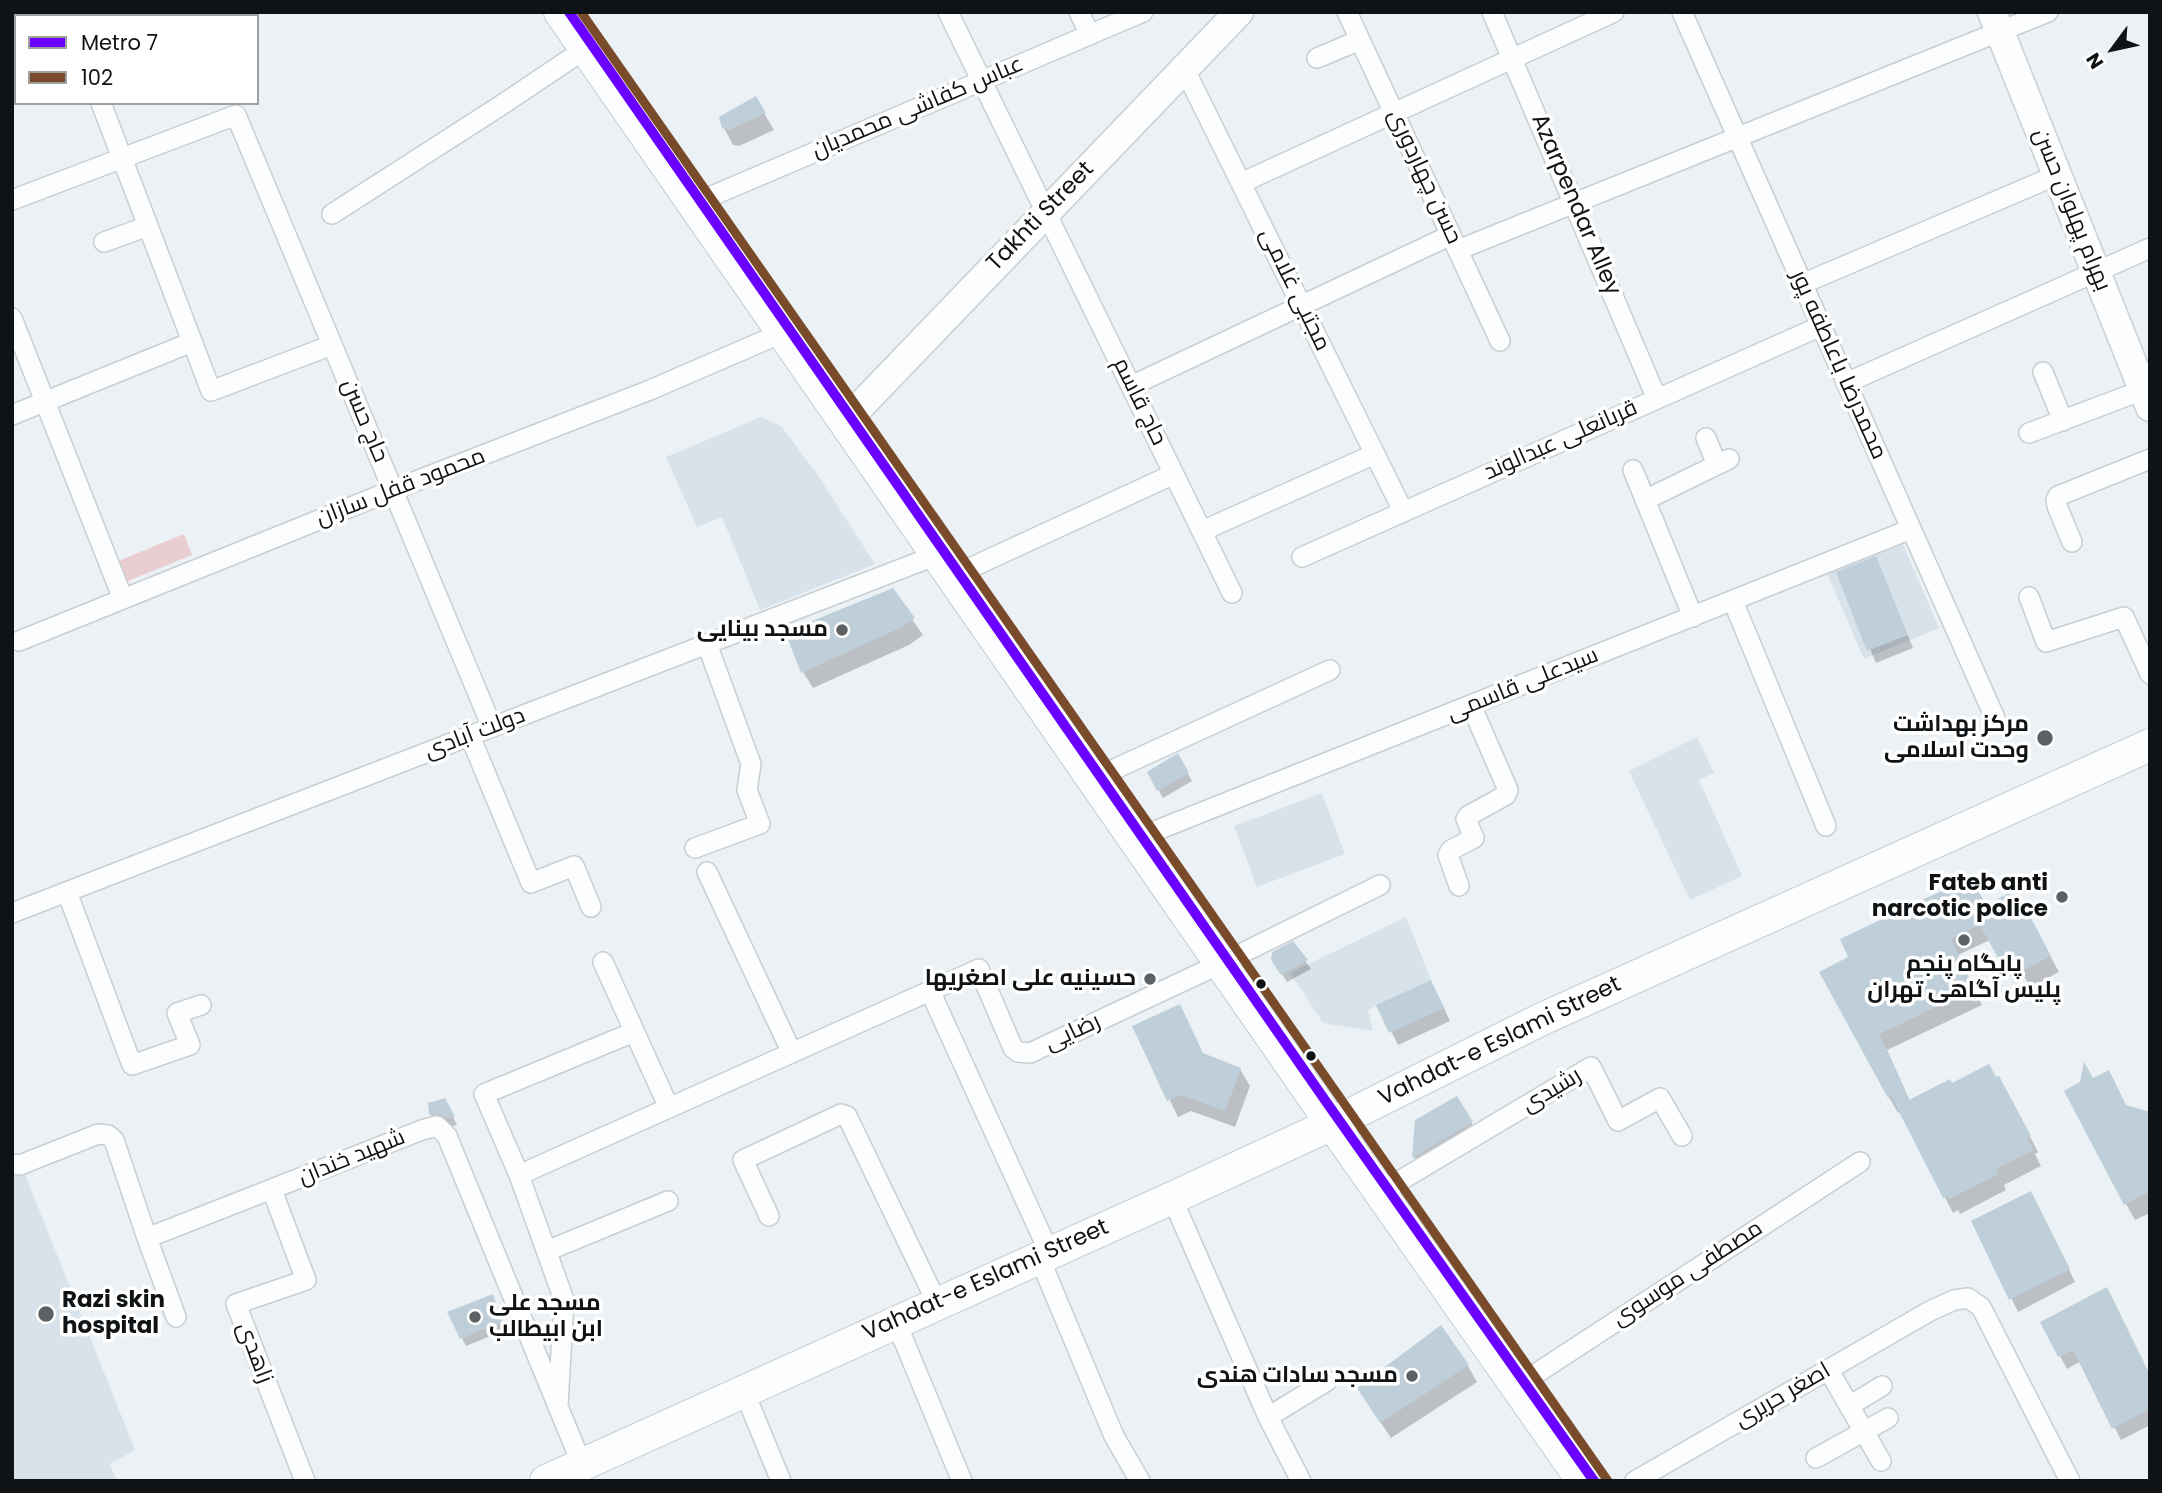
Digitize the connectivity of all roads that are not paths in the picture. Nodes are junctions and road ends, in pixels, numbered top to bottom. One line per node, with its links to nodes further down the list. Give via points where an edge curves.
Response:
1 (560, 12): 14 (main road)
2 (948, 12): 18 (street, حاج قاسم)
3 (1079, 12): 12 (street)
4 (1143, 12): 12 (street, عباس کفاشی محمدیان)
5 (1239, 12): 17 (main road, Takhti Street)
6 (1347, 12): 13 (street, حسن چهاردوری)
7 (1493, 12): 16 (street, Azarpendar Alley)
8 (1614, 12): 16 (street)
9 (1682, 12): 21 (street, محمدرضا باعاطفه پور)
10 (2048, 12): 11 (street)
11 (1996, 23): 21 (street, via 1844,96); 23 (main road, بهرام پهلوان حسن)
12 (1090, 35): 18 (street, عباس کفاشی محمدیان)
13 (1360, 40): 15 (street); 20 (street, حسن چهاردوری)
14 (585, 49): 26 (main road); 29 (street)
15 (1317, 58)
16 (1512, 59): 20 (street); 27 (street, Azarpendar Alley)
17 (1184, 68): 24 (street, مجتبی غلامی); 28 (main road, Takhti Street)
18 (982, 81): 26 (street, عباس کفاشی محمدیان); 28 (street, حاج قاسم)
19 (102, 105): 22 (street)
20 (1394, 113): 24 (street); 32 (street, حسن چهاردوری)
21 (1738, 138): 27 (street); 35 (street, محمدرضا باعاطفه پور)
22 (122, 159): 25 (street); 30 (street); 42 (street, حاج حسن, via 236,115)
23 (2057, 175): 34 (main road, بهرام پهلوان حسن); 35 (street)
24 (1241, 183): 36 (street, مجتبی غلامی)
25 (12, 201)
26 (693, 204): 39 (main road)
27 (1574, 204): 32 (street); 46 (street, Azarpendar Alley)
28 (1046, 212): 45 (street, حاج قاسم); 51 (main road, Takhti Street)
29 (332, 214)
30 (148, 226): 31 (street); 41 (street)
31 (104, 242)
32 (1454, 242): 36 (street); 40 (street, حسن چهاردوری)
33 (2150, 248): 34 (street)
34 (2095, 272): 44 (street); 47 (main road, بهرام پهلوان حسن)
35 (1802, 284): 38 (street, محمدرضا باعاطفه پور)
36 (1302, 305): 45 (street); 54 (street, مجتبی غلامی)
37 (12, 318): 48 (street)
38 (1821, 326): 44 (street, محمدرضا باعاطفه پور); 46 (street, قربانعلی عبدالوند)
39 (782, 333): 51 (main road); 58 (street, محمود قفل سازان, via 637,396)
40 (1500, 341)
41 (192, 342): 42 (street, via 211,391); 48 (street)
42 (332, 345): 58 (street, حاج حسن)
43 (2043, 372): 50 (street)
44 (1846, 383): 61 (street, محمدرضا باعاطفه پور)
45 (1131, 386): 57 (street, حاج قاسم)
46 (1657, 399): 60 (street, قربانعلی عبدالوند)
47 (2146, 399): 50 (street)
48 (46, 401): 49 (street); 69 (street)
49 (12, 415)
50 (2063, 421): 52 (street)
51 (845, 422): 64 (main road)
52 (2029, 433)
53 (1706, 438): 59 (street, via 1723,462)
54 (1375, 454): 60 (street, مجتبی غلامی); 62 (street)
55 (2150, 459): 63 (street, via 2058,496 2057,506)
56 (1633, 470): 59 (street)
57 (1174, 474): 62 (street, حاج قاسم); 66 (street)
58 (393, 490): 69 (street, محمود قفل سازان); 78 (street, حاج حسن)
59 (1645, 500): 71 (street)
60 (1403, 511): 65 (street, قربانعلی عبدالوند)
61 (1911, 529): 70 (street, سیدعلی قاسمی); 77 (street, محمدرضا باعاطفه پور)
62 (1202, 531): 67 (street, حاج قاسم)
63 (2072, 542)
64 (937, 555): 73 (street, دولت آبادی); 81 (main road)
65 (1302, 557)
66 (970, 568)
67 (1232, 593)
68 (2029, 597): 75 (street, via 2046,642 2124,617)
69 (123, 599): 72 (street, محمود قفل سازان)
70 (1733, 601): 71 (street, سیدعلی قاسمی); 82 (street)
71 (1693, 617): 76 (street, سیدعلی قاسمی)
72 (19, 642)
73 (707, 644): 78 (street, دولت آبادی); 84 (street, via 751,764 747,790 760,824)
74 (1330, 670): 81 (street)
75 (2150, 674)
76 (1471, 705): 83 (street, سیدعلی قاسمی); 87 (street, via 1508,790 1506,796 1466,819 1474,838 1448,855)
77 (1995, 718)
78 (492, 727): 79 (street, دولت آبادی)
79 (470, 736): 88 (street, دولت آبادی); 89 (street, via 531,883 574,866)
80 (2150, 745): 98 (main road, Vahdat-e Eslami Street, via 1542,1019)
81 (1093, 779): 83 (main road)
82 (1826, 827)
83 (1135, 839): 92 (main road)
84 (695, 848)
85 (707, 872): 96 (street)
86 (1380, 885): 92 (street)
87 (1459, 886)
88 (67, 892): 90 (street, دولت آبادی); 94 (street, via 132,1065 190,1045 177,1013)
89 (591, 907)
90 (12, 913)
91 (603, 962): 95 (street)
92 (1222, 963): 93 (street, رضایی, via 1024,1054 1013,1048 979,969); 98 (main road)
93 (930, 991): 96 (street); 110 (street)
94 (201, 1004)
95 (634, 1032): 97 (street); 102 (street, via 484,1094)
96 (792, 1053): 97 (street)
97 (668, 1108): 102 (street)
98 (1332, 1124): 104 (main road); 105 (main road, Vahdat-e Eslami Street)
99 (1682, 1136): 104 (street, رشیدی, via 1660,1098 1618,1121 1591,1067)
100 (1860, 1162): 116 (street, مصطفی موسوی)
101 (12, 1164): 108 (street, via 20,1165 98,1134 108,1136 114,1140)
102 (519, 1175): 109 (street)
103 (272, 1190): 108 (street, شهید خندان); 120 (street, شهید خندان, via 422,1130 442,1129); 127 (street, زاهدی, via 306,1280 236,1304)
104 (1381, 1192): 116 (main road)
105 (1172, 1198): 110 (main road, Vahdat-e Eslami Street); 121 (street)
106 (667, 1201): 109 (street)
107 (769, 1216): 111 (street, via 743,1160 841,1114 847,1116)
108 (147, 1238): 112 (street)
109 (547, 1251): 120 (street, via 564,1300)
110 (1044, 1254): 111 (main road, Vahdat-e Eslami Street); 131 (street, via 1114,1436)
111 (937, 1303): 113 (main road, Vahdat-e Eslami Street)
112 (176, 1317)
113 (896, 1322): 118 (main road, Vahdat-e Eslami Street); 130 (street)
114 (1828, 1369): 119 (street); 134 (street, اصغر حریری); 135 (street, اصغر حریری, via 1930,1311 1968,1298 1981,1307)
115 (1327, 1381): 121 (street)
116 (1517, 1386): 133 (main road)
117 (1882, 1386): 119 (street)
118 (744, 1391): 124 (main road, Vahdat-e Eslami Street); 129 (street)
119 (1849, 1406): 123 (street)
120 (558, 1410): 124 (street, شهید خندان)
121 (1268, 1417): 132 (street)
122 (1888, 1418): 123 (street)
123 (1864, 1432): 125 (street); 126 (street)
124 (576, 1452): 128 (main road, Vahdat-e Eslami Street)
125 (1816, 1458)
126 (1881, 1461)
127 (305, 1481)
128 (546, 1481)
129 (781, 1481)
130 (962, 1481)
131 (1140, 1481)
132 (1301, 1481)
133 (1583, 1481)
134 (1635, 1481)
135 (2070, 1481)

